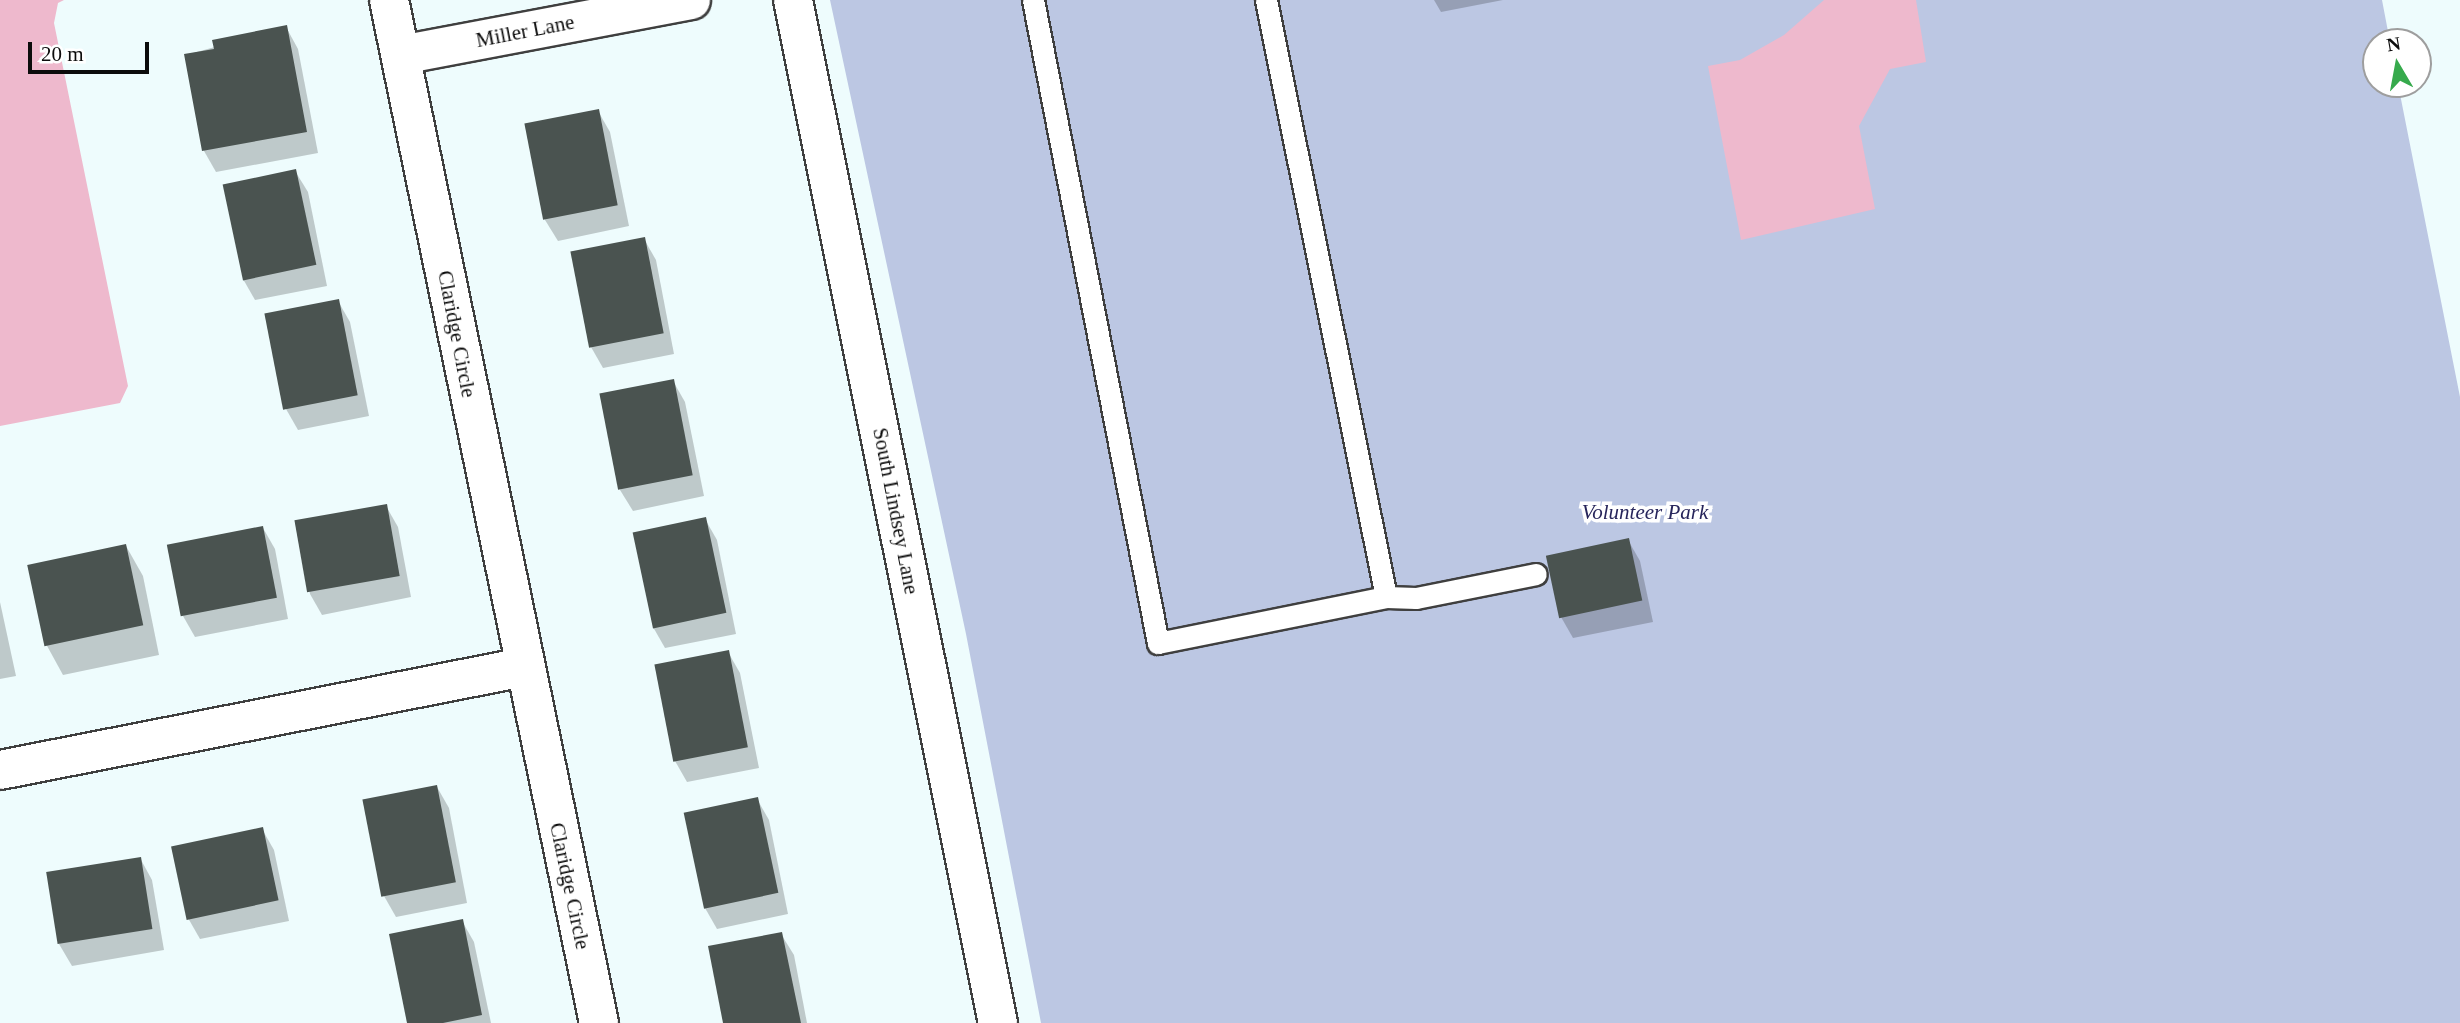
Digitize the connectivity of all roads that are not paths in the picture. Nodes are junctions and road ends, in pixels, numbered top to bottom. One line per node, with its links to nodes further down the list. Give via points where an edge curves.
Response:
1 (389, 0): 6 (street, Claridge Circle)
2 (691, 0): 6 (street, Miller Lane)
3 (793, 0): 12 (street, South Lindsey Lane)
4 (1034, 0): 8 (lane, via 1158,643)
5 (1266, 0): 8 (lane)
6 (401, 55): 9 (street, Claridge Circle)
7 (1536, 574): 8 (lane, via 1416,598)
8 (1386, 597)
9 (524, 667): 10 (street); 11 (street, Claridge Circle)
10 (0, 770)
11 (599, 1023)
12 (998, 1023)

